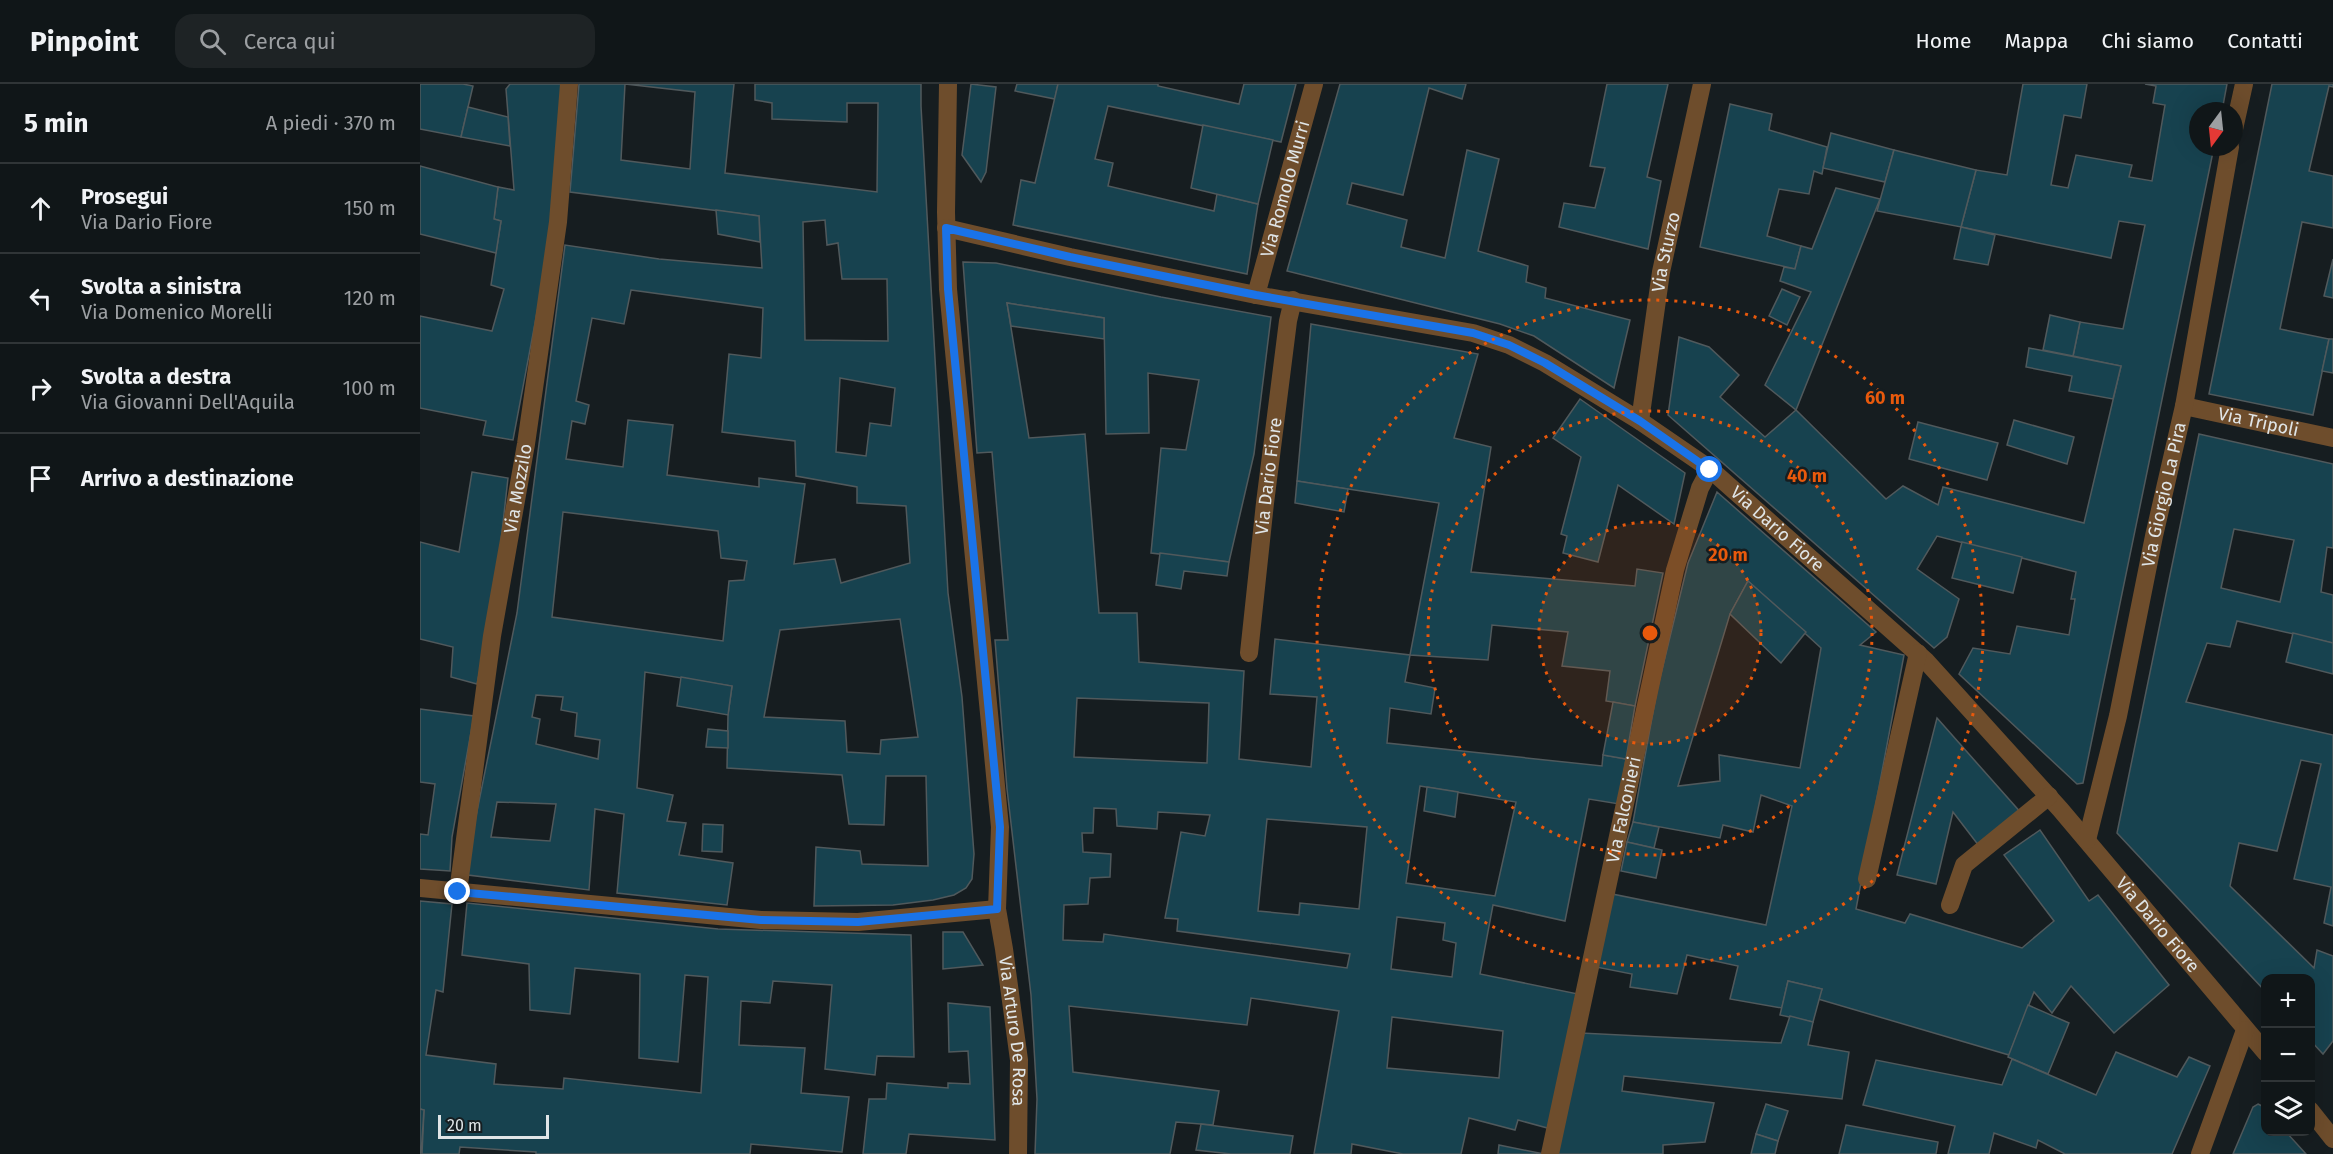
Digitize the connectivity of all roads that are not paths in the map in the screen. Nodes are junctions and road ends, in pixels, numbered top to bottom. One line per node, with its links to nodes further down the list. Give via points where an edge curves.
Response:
1 (569, 84): 21 (street, Via Mozzilo, via 558,222 526,444 492,636)
2 (948, 84): 8 (street, Via Arturo De Rosa)
3 (1314, 84): 9 (street, Via Romolo Murri)
4 (1702, 84): 12 (street, Via Sturzo, via 1661,272)
5 (2244, 84): 6 (street)
6 (2240, 102)
7 (2228, 156): 11 (street, Via Giorgio La Pira)
8 (946, 228): 9 (street, Via Dario Fiore); 23 (street, Via Arturo De Rosa, via 948,289 1000,827)
9 (1256, 295): 10 (street, Via Dario Fiore)
10 (1293, 300): 12 (street, Via Dario Fiore, via 1473,333 1509,345); 15 (street, Via Dario Fiore)
11 (2184, 406): 13 (street, Via Tripoli); 18 (street, Via Giorgio La Pira, via 2118,716)
12 (1640, 421): 14 (street, Via Dario Fiore)
13 (2333, 438)
14 (1710, 470): 16 (street, Via Dario Fiore); 29 (street, Via Falconieri, via 1700,488 1675,570)
15 (1249, 653)
16 (1918, 653): 17 (street, Via Dario Fiore); 19 (street)
17 (2049, 796): 18 (street, Via Dario Fiore); 22 (street, via 1964,865)
18 (2087, 840): 24 (street, Via Dario Fiore)
19 (1867, 879)
20 (420, 888): 21 (street)
21 (458, 892): 23 (street, via 761,920 858,922)
22 (1950, 905)
23 (997, 909): 28 (street, Via Arturo De Rosa, via 1019,1060)
24 (2245, 1029): 25 (street, Via Dario Fiore); 30 (street)
25 (2261, 1048)
26 (2315, 1116): 27 (street)
27 (2333, 1138)
28 (1018, 1154)
29 (1550, 1154)
30 (2200, 1154)

